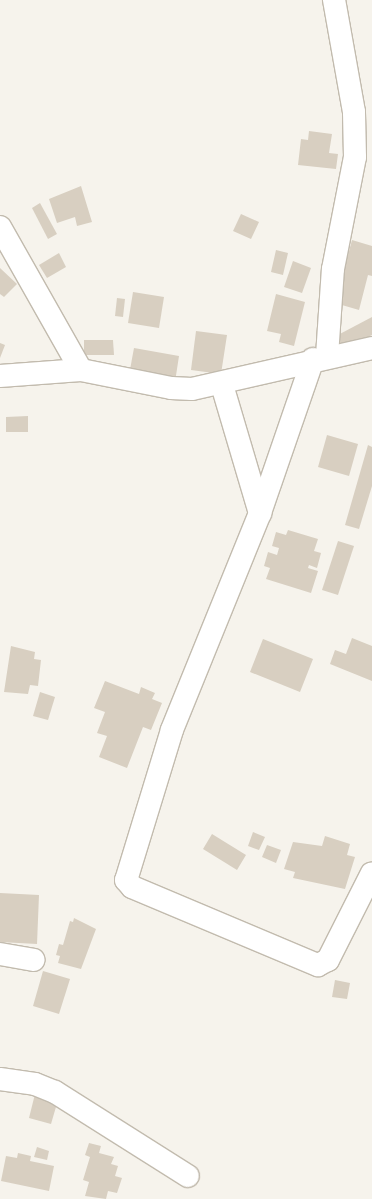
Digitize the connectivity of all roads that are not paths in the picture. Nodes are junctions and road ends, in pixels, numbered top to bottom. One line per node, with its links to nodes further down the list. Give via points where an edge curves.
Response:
1 (334, 0): 4 (street, via 354,112 355,157 333,269)
2 (0, 227): 5 (street)
3 (372, 348): 4 (street)
4 (320, 357): 7 (street); 8 (street)
5 (81, 370): 6 (street); 7 (street, via 171,388)
6 (0, 376)
7 (222, 384): 8 (street)
8 (260, 513): 9 (street, via 172,730 126,880 132,887 318,965 328,960)
9 (372, 873)
10 (0, 954): 11 (street)
11 (32, 960)
12 (0, 1079): 13 (street, via 35,1084 55,1092)
13 (188, 1176)

